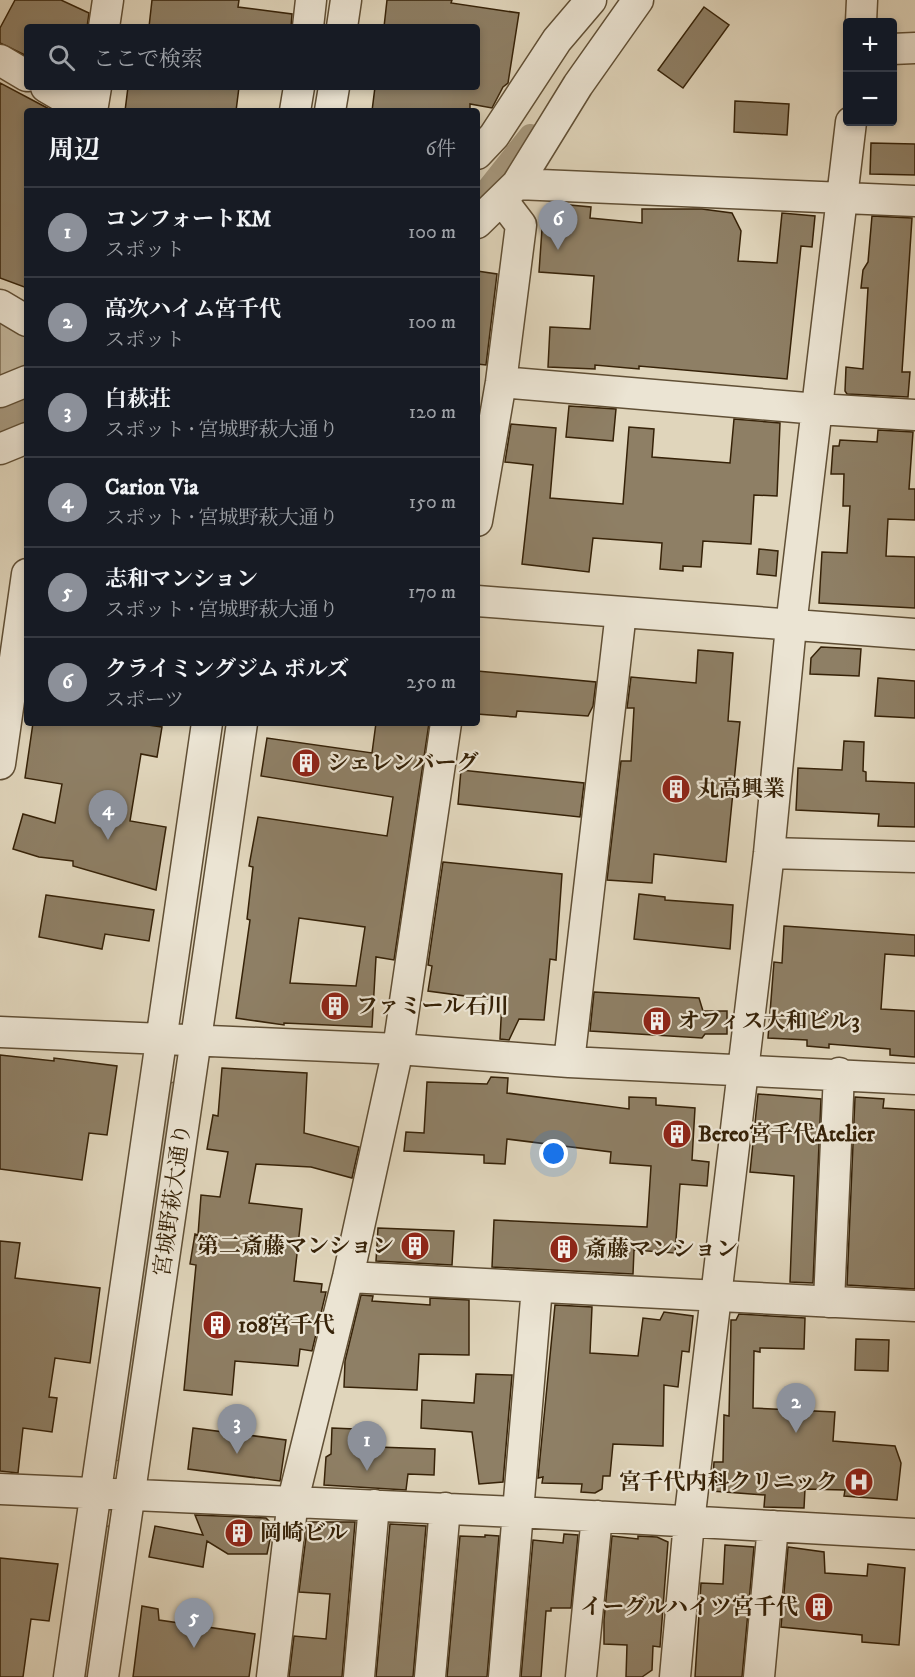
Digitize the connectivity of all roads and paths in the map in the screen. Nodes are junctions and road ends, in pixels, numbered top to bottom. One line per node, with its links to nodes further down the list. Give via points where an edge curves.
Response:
1 (108, 0): 9 (street)
2 (311, 0): 10 (street)
3 (346, 0): 11 (street)
4 (561, 0): 12 (street)
5 (591, 0): 12 (street)
6 (638, 0): 27 (street)
7 (862, 0): 8 (street)
8 (861, 18)
9 (104, 24)
10 (308, 24)
11 (342, 24)
12 (557, 40): 26 (street, via 494,136)
13 (915, 48): 14 (street)
14 (897, 49)
15 (0, 60): 16 (street)
16 (24, 74)
17 (51, 90): 21 (street)
18 (96, 90): 22 (street)
19 (298, 90): 23 (street)
20 (334, 90): 24 (street)
21 (82, 108)
22 (92, 108)
23 (296, 108)
24 (330, 108)
25 (851, 126): 28 (street)
26 (480, 151)
27 (509, 192): 28 (street); 30 (street); 34 (street, via 521,225)
28 (843, 197): 29 (street); 36 (street)
29 (915, 201)
30 (480, 220)
31 (0, 305): 32 (street)
32 (24, 319)
33 (24, 382): 35 (street)
34 (501, 382): 36 (street); 40 (street)
35 (0, 392)
36 (818, 410): 37 (street); 44 (street)
37 (915, 415)
38 (24, 439): 39 (street)
39 (0, 449)
40 (480, 504)
41 (24, 595): 49 (street)
42 (480, 601): 43 (street)
43 (621, 612): 44 (street); 56 (street)
44 (791, 626): 45 (street); 50 (street)
45 (915, 634)
46 (207, 726): 53 (street, 宮城野萩大通り)
47 (242, 726): 54 (street, 宮城野萩大通り)
48 (446, 726): 55 (street)
49 (0, 764)
50 (769, 853): 51 (street); 57 (street)
51 (915, 857)
52 (0, 1032): 53 (street)
53 (162, 1041): 54 (street); 66 (street, 宮城野萩大通り)
54 (195, 1042): 55 (street); 67 (street, 宮城野萩大通り)
55 (398, 1049): 56 (street); 60 (street)
56 (569, 1062): 57 (street)
57 (741, 1072): 58 (street); 62 (street)
58 (839, 1073): 59 (street); 63 (street)
59 (915, 1079)
60 (348, 1277): 61 (street); 68 (street)
61 (537, 1287): 62 (street); 71 (street)
62 (715, 1298): 63 (street); 73 (street)
63 (829, 1302): 64 (street)
64 (915, 1306)
65 (0, 1489): 66 (street)
66 (96, 1493): 67 (street); 76 (street, 宮城野萩大通り)
67 (130, 1495): 68 (street); 77 (street, 宮城野萩大通り)
68 (293, 1500): 69 (street); 78 (street)
69 (374, 1505): 70 (street); 79 (street)
70 (445, 1508): 71 (street); 80 (street)
71 (518, 1512): 72 (street); 81 (street)
72 (597, 1516): 73 (street); 82 (street)
73 (689, 1522): 74 (street); 83 (street)
74 (773, 1526): 75 (street); 84 (street)
75 (915, 1534)
76 (69, 1677)
77 (104, 1677)
78 (272, 1677)
79 (359, 1677)
80 (430, 1677)
81 (504, 1677)
82 (581, 1677)
83 (675, 1677)
84 (759, 1677)

